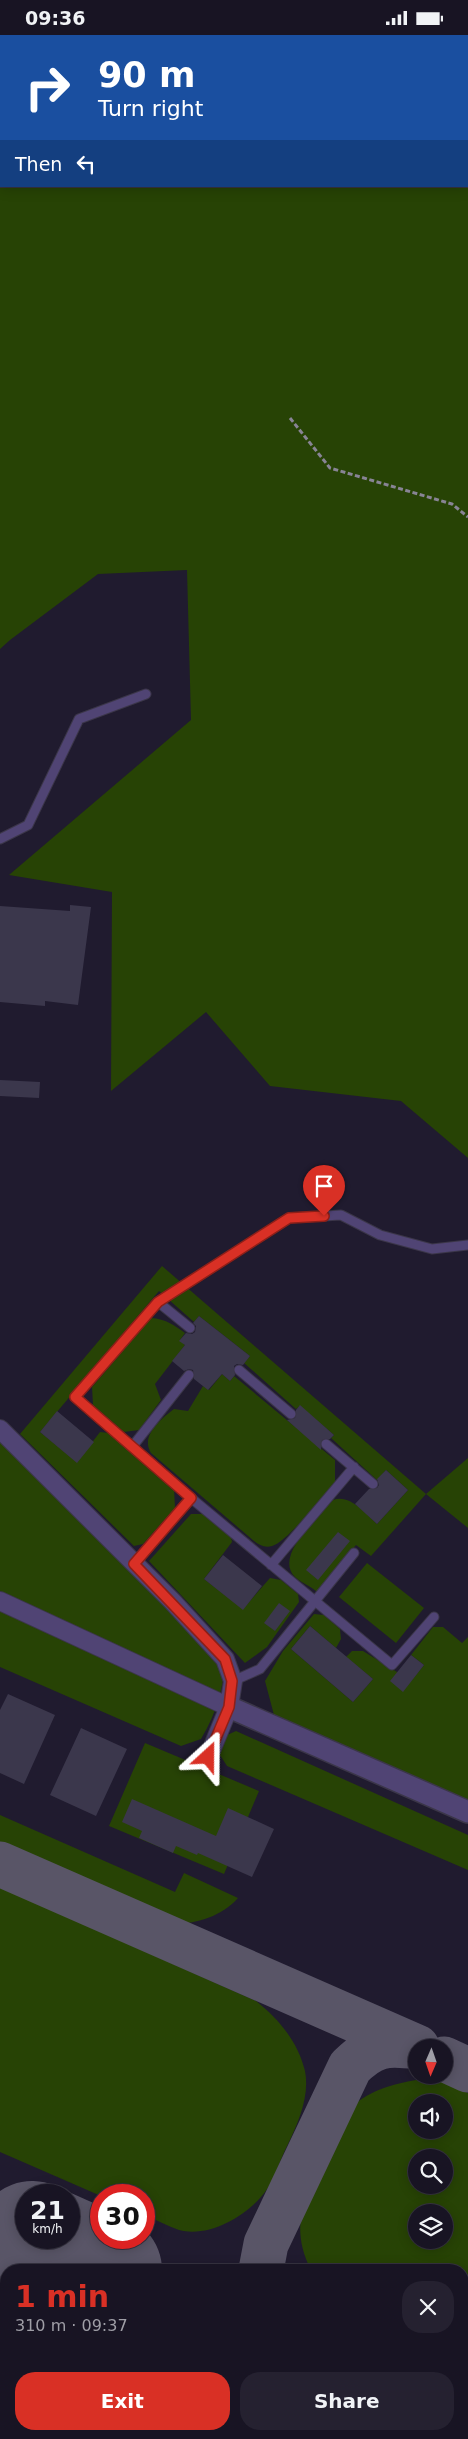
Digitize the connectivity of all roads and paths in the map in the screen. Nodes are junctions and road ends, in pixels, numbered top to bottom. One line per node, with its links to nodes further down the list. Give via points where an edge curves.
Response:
1 (290, 418): 2 (path, via 330,468 452,504)
2 (468, 517)
3 (146, 694): 4 (lane, via 79,719 28,825)
4 (0, 839)
5 (468, 1245): 6 (lane, via 432,1249 380,1235 341,1215 289,1218)
6 (158, 1302): 7 (lane); 13 (lane, via 75,1397)
7 (190, 1328)
8 (239, 1370): 10 (lane)
9 (189, 1375): 13 (lane)
10 (292, 1415)
11 (0, 1429): 18 (street)
12 (326, 1444): 14 (lane)
13 (132, 1447): 16 (lane)
14 (354, 1467): 15 (lane); 19 (lane)
15 (373, 1485)
16 (191, 1498): 18 (lane); 19 (lane)
17 (354, 1553): 21 (lane)
18 (134, 1564): 23 (street, via 225,1659)
19 (271, 1565): 21 (lane)
20 (0, 1601): 24 (street)
21 (314, 1602): 22 (lane, via 392,1665); 23 (lane, via 260,1669)
22 (434, 1617)
23 (232, 1681): 24 (street)
24 (229, 1707): 25 (street); 26 (street)
25 (208, 1757)
26 (468, 1812)

